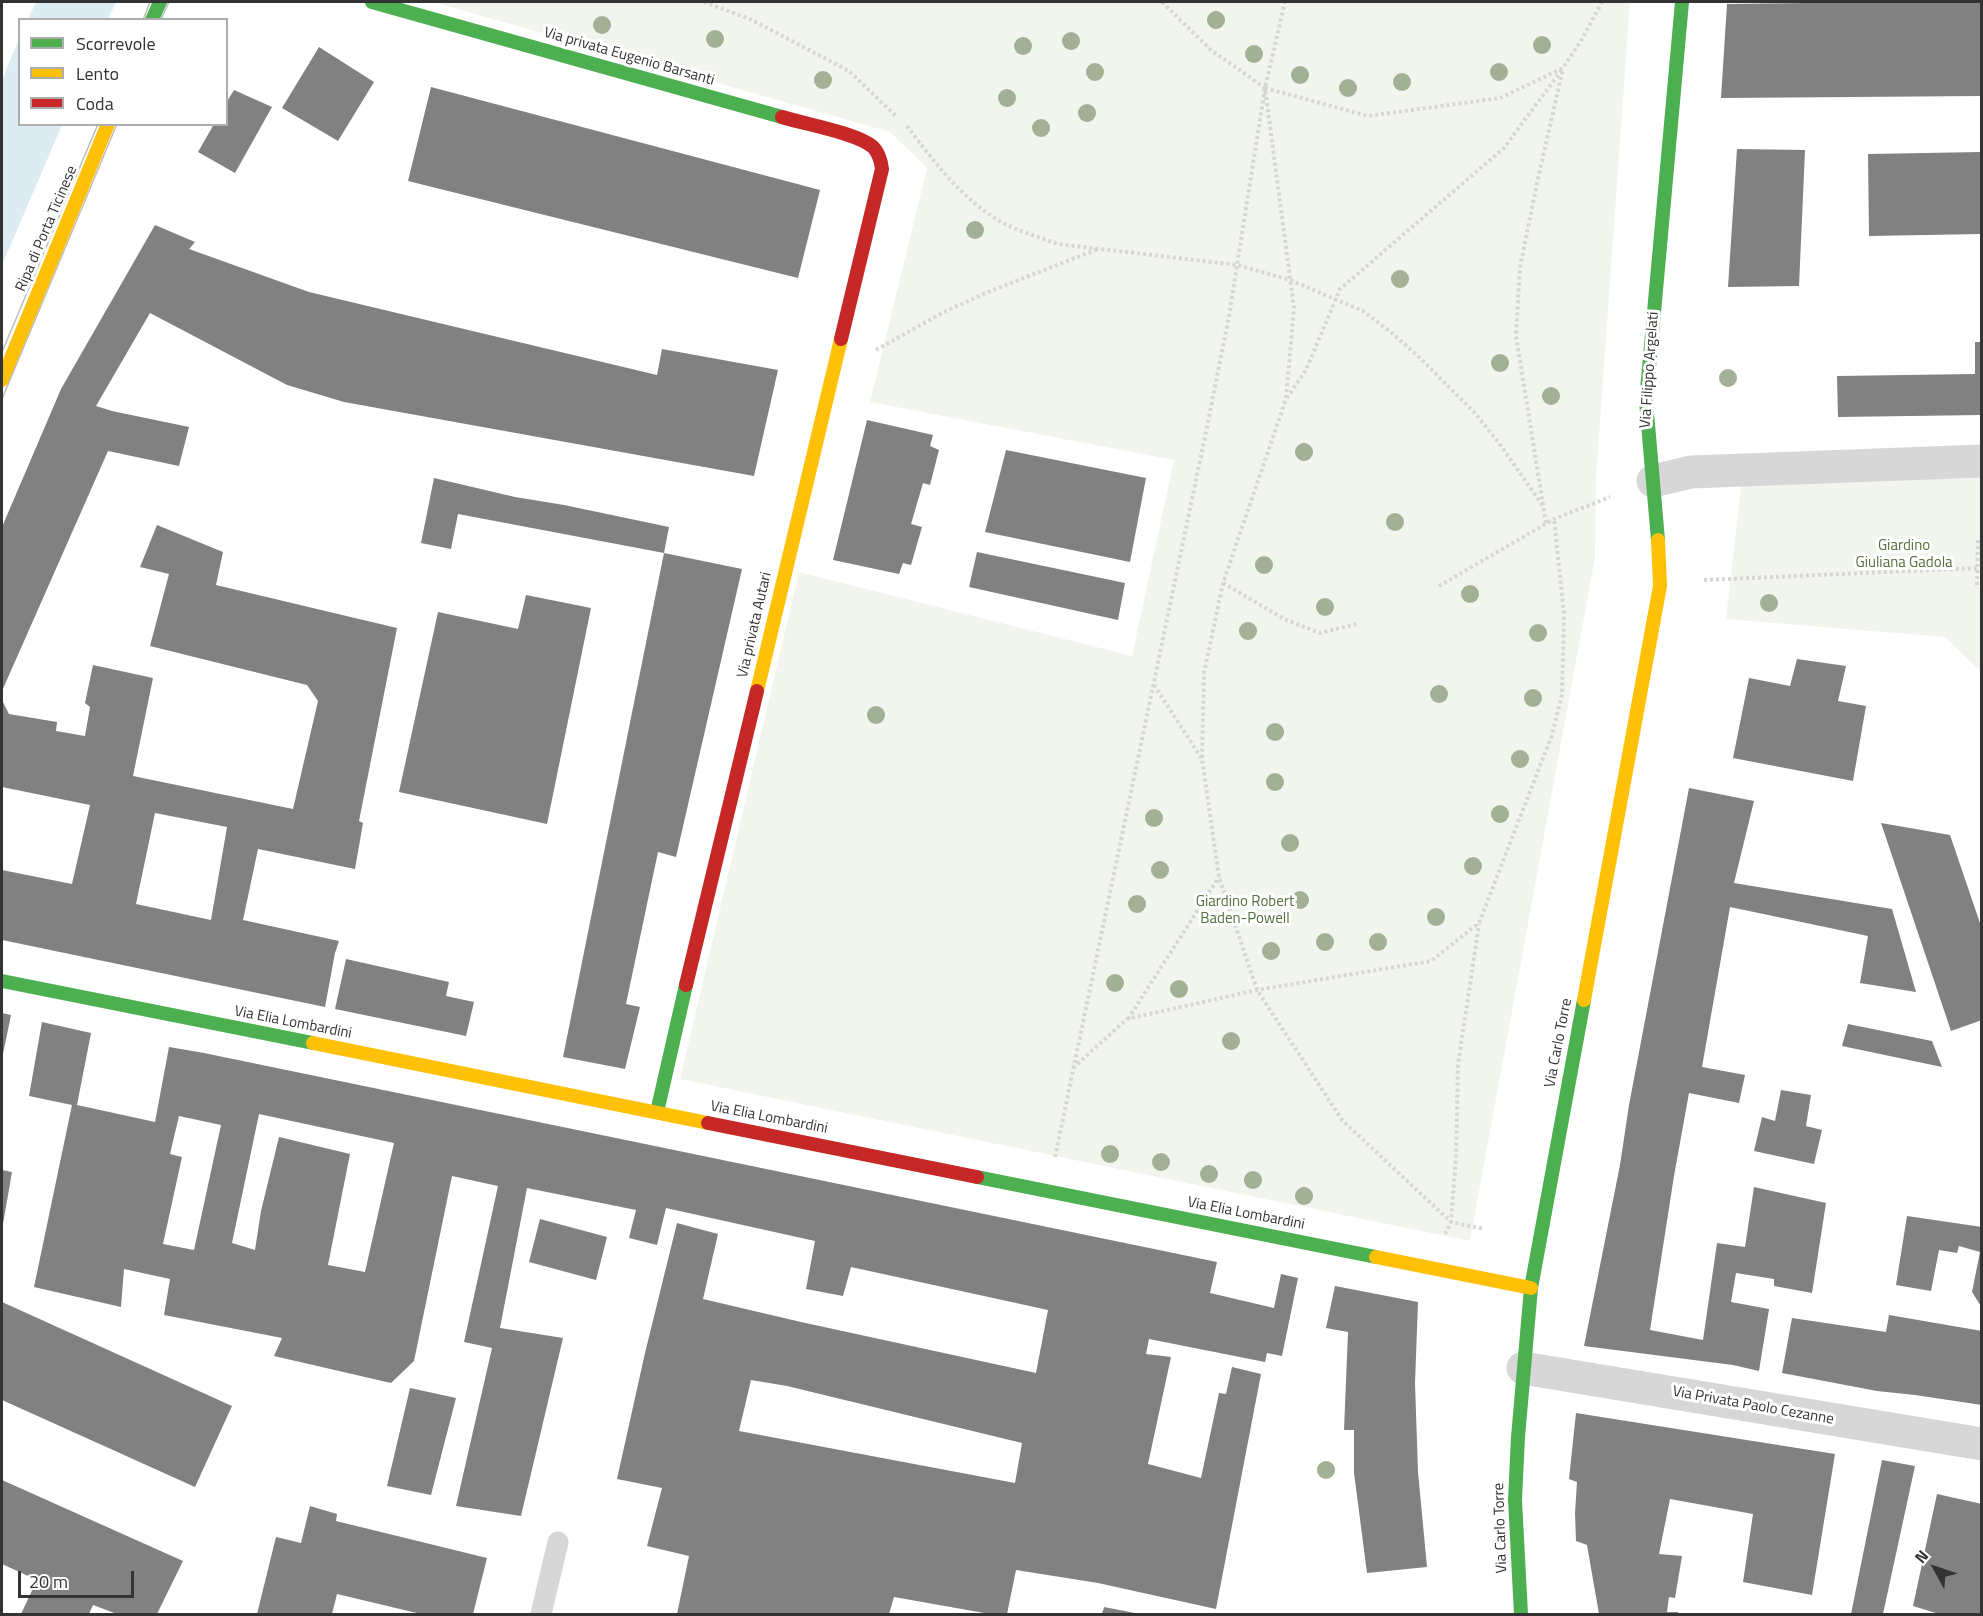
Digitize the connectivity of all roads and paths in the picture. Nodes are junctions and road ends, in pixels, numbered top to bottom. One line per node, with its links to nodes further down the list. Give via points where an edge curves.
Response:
1 (160, 2): 8 (street)
2 (372, 2): 14 (street, Via privata Eugenio Barsanti, via 849,136)
3 (704, 2): 11 (path, via 752,20 849,71)
4 (1162, 2): 10 (path, via 1211,50)
5 (1285, 2): 10 (path)
6 (1602, 2): 9 (path)
7 (1682, 2): 23 (street, Via Filippo Argelati, via 1646,401 1646,441)
8 (153, 18)
9 (1563, 68): 10 (path, via 1500,98 1368,116); 18 (path, via 1504,148 1340,289); 25 (path, via 1520,267 1516,336)
10 (1265, 88): 16 (path); 17 (path)
11 (898, 118)
12 (906, 125): 15 (path, via 940,169 994,218 1058,244)
13 (107, 126): 20 (street, Ripa di Porta Ticinese)
14 (876, 147): 43 (street, Via privata Autari, via 882,169)
15 (1099, 249): 16 (path); 19 (path, via 944,312)
16 (1237, 265): 17 (path); 35 (path)
17 (1290, 280): 18 (path); 21 (path, via 1294,308)
18 (1336, 300): 21 (path, via 1306,370); 25 (path, via 1362,311 1392,333 1448,384 1499,443)
19 (874, 352)
20 (2, 380)
21 (1286, 399): 31 (path)
22 (1982, 461): 23 (street, via 1691,472)
23 (1653, 481): 47 (street, Via Carlo Torre, via 1660,586)
24 (1610, 498): 26 (path)
25 (1543, 506): 27 (path)
26 (1554, 519): 27 (path); 38 (path, via 1564,614 1562,694 1552,735)
27 (1546, 523): 33 (path)
28 (1982, 539): 29 (path, via 1977,540)
29 (1977, 568): 30 (path); 32 (path)
30 (1704, 580)
31 (1223, 583): 34 (path, via 1284,619 1320,633); 36 (path, via 1204,673)
32 (1977, 585)
33 (1439, 586)
34 (1357, 624)
35 (1154, 684): 36 (path); 42 (path)
36 (1202, 759): 37 (path)
37 (1219, 877): 40 (path); 41 (path)
38 (1479, 923): 40 (path, via 1431,961); 45 (path, via 1458,1065)
39 (2, 981): 43 (street, Via Elia Lombardini)
40 (1257, 990): 41 (path); 45 (path, via 1342,1120)
41 (1127, 1019): 42 (path)
42 (1073, 1068): 44 (path)
43 (657, 1112): 47 (street, Via Elia Lombardini)
44 (1054, 1160)
45 (1452, 1222): 46 (path)
46 (1484, 1229)
47 (1531, 1288): 48 (street, Via Carlo Torre)
48 (1524, 1368): 49 (street, Via Privata Paolo Cezanne); 52 (street, Via Carlo Torre, via 1515,1500)
49 (1982, 1444)
50 (558, 1542): 51 (lane)
51 (541, 1614)
52 (1521, 1614)

